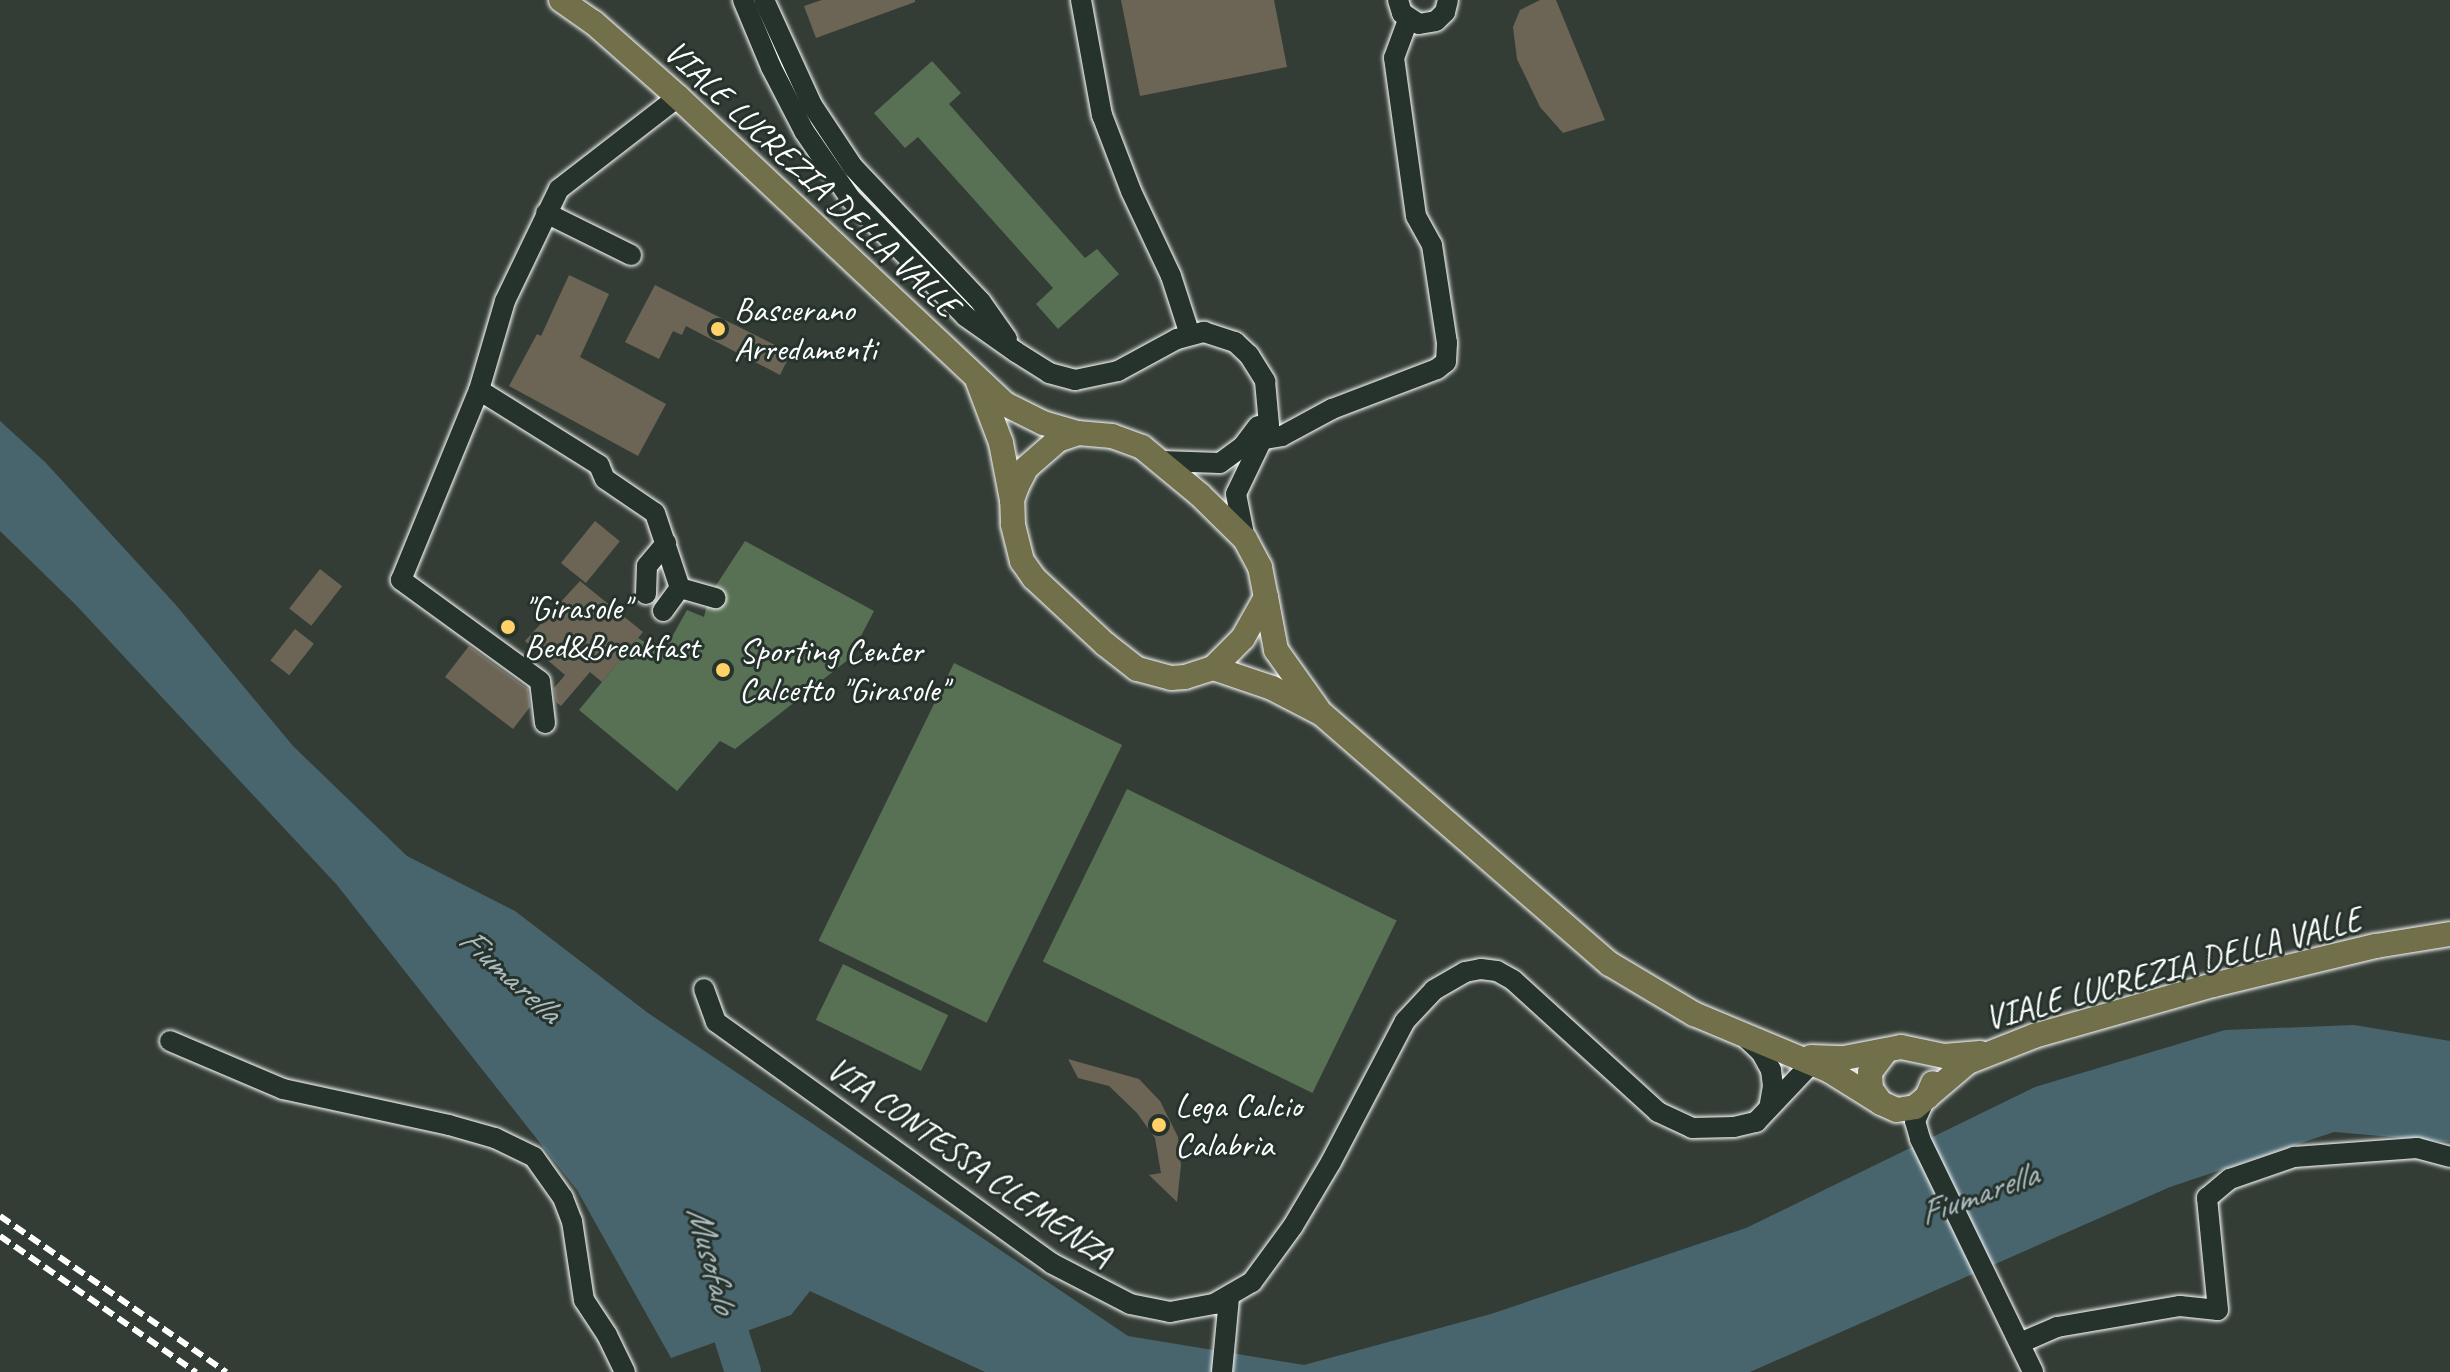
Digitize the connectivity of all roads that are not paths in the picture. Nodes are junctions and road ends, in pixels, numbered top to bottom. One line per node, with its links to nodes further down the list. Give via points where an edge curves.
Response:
1 (561, 0): 8 (main road, VIALE LUCREZIA DELLA VALLE)
2 (743, 0): 12 (street, via 804,131 850,198 965,316)
3 (764, 0): 12 (street, via 812,105 853,167 981,302)
4 (1081, 0): 11 (street, via 1102,115 1171,276)
5 (1398, 0): 7 (street)
6 (1448, 0): 7 (street, via 1436,21)
7 (1408, 20): 17 (street, via 1394,58 1416,216 1432,245 1446,362 1332,409 1282,436)
8 (678, 97): 9 (street, via 559,189); 13 (main road, VIALE LUCREZIA DELLA VALLE)
9 (546, 213): 10 (street); 14 (street, via 505,301)
10 (631, 255)
11 (1190, 335): 12 (street, via 1118,371 1089,379 1059,378); 15 (street, via 1219,334 1249,355 1265,381)
12 (1016, 352)
13 (977, 380): 16 (main road, VIALE LUCREZIA DELLA VALLE, via 1005,404); 19 (main road, VIALE LUCREZIA DELLA VALLE, via 1001,443)
14 (479, 390): 21 (street, via 599,465 605,479 655,513); 29 (street, via 401,580 540,681)
15 (1269, 409): 17 (street); 18 (street, via 1243,446 1220,463)
16 (1078, 433): 18 (main road, VIALE LUCREZIA DELLA VALLE, via 1112,436); 19 (main road, via 1058,440 1026,468)
17 (1264, 439): 20 (street, via 1236,494)
18 (1162, 461): 20 (main road, VIALE LUCREZIA DELLA VALLE)
19 (1012, 500): 27 (main road, VIALE LUCREZIA DELLA VALLE, via 1022,561 1105,644 1155,676 1185,677)
20 (1245, 539): 24 (main road, VIALE LUCREZIA DELLA VALLE, via 1260,567)
21 (666, 543): 22 (street); 23 (street, via 647,566)
22 (680, 588): 25 (street); 26 (street)
23 (646, 594)
24 (1266, 597): 27 (main road, via 1243,638); 28 (main road, VIALE LUCREZIA DELLA VALLE, via 1276,650)
25 (716, 598)
26 (663, 611)
27 (1213, 668): 28 (main road, VIALE LUCREZIA DELLA VALLE, via 1272,688)
28 (1322, 714): 32 (main road, VIALE LUCREZIA DELLA VALLE, via 1610,964 1694,1014)
29 (545, 723)
30 (2450, 934): 36 (main road, VIALE LUCREZIA DELLA VALLE, via 2213,985)
31 (704, 989): 43 (street, VIA CONTESSA CLEMENZA, via 716,1022 1051,1263 1130,1304 1159,1311 1189,1310)
32 (1744, 1036): 37 (main road, VIALE LUCREZIA DELLA VALLE); 40 (street, via 1771,1070)
33 (170, 1041): 45 (street, via 283,1089 464,1129 534,1157 563,1198 572,1221 584,1300)
34 (1915, 1050): 35 (main road); 36 (main road, via 1959,1056); 38 (main road, via 1931,1067 1933,1082)
35 (1886, 1051): 37 (main road); 39 (main road, via 1870,1072 1871,1089)
36 (1990, 1051): 38 (main road, VIALE LUCREZIA DELLA VALLE, via 1951,1073)
37 (1801, 1059): 39 (main road, VIALE LUCREZIA DELLA VALLE, via 1853,1083); 40 (street)
38 (1926, 1099): 39 (main road, via 1906,1110); 41 (street, via 1915,1121)
39 (1885, 1106): 41 (street)
40 (1768, 1112): 43 (street, VIA CONTESSA CLEMENZA, via 1756,1122 1734,1127 1676,1123 1630,1088 1513,980 1497,971 1465,972 1434,990 1405,1021 1293,1226 1252,1282)
41 (1920, 1139): 44 (street)
42 (2450, 1157): 44 (street, via 2417,1148 2294,1157 2230,1179 2207,1198 2218,1310 2180,1306 2057,1327)
43 (1229, 1298): 46 (street)
44 (2020, 1343): 47 (street)
45 (625, 1372)
46 (1222, 1372)
47 (2033, 1372)

